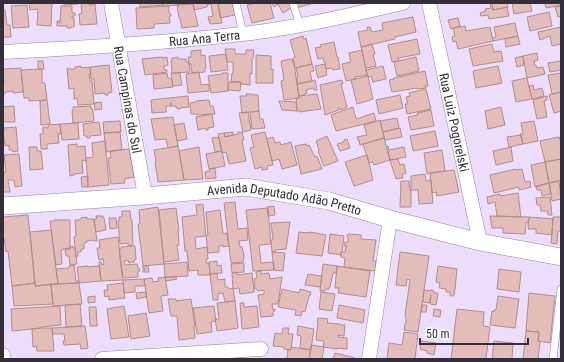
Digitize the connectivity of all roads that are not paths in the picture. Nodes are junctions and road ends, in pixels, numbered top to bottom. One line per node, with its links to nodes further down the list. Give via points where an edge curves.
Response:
1 (112, 3): 8 (street, Rua Campinas do Sul)
2 (236, 3): 7 (lane)
3 (293, 3): 6 (lane)
4 (403, 3): 6 (street, Rua Ana Terra)
5 (428, 3): 13 (street, Rua Luiz Pogorelski)
6 (300, 26): 7 (street, Rua Ana Terra)
7 (243, 34): 8 (street, Rua Ana Terra)
8 (118, 45): 9 (street, Rua Ana Terra); 10 (street, Rua Campinas do Sul)
9 (3, 52)
10 (145, 196): 11 (street, Avenida Deputado Adão Pretto); 12 (street, Avenida Deputado Adão Pretto, via 246,187 329,201)
11 (3, 206)
12 (390, 219): 13 (street, Avenida Deputado Adão Pretto); 20 (street)
13 (480, 242): 14 (street, Avenida Deputado Adão Pretto)
14 (561, 257)
15 (561, 289): 21 (lane)
16 (261, 349): 19 (street)
17 (3, 355): 18 (street)
18 (4, 359)
19 (102, 359)
20 (369, 359)
21 (553, 359)

